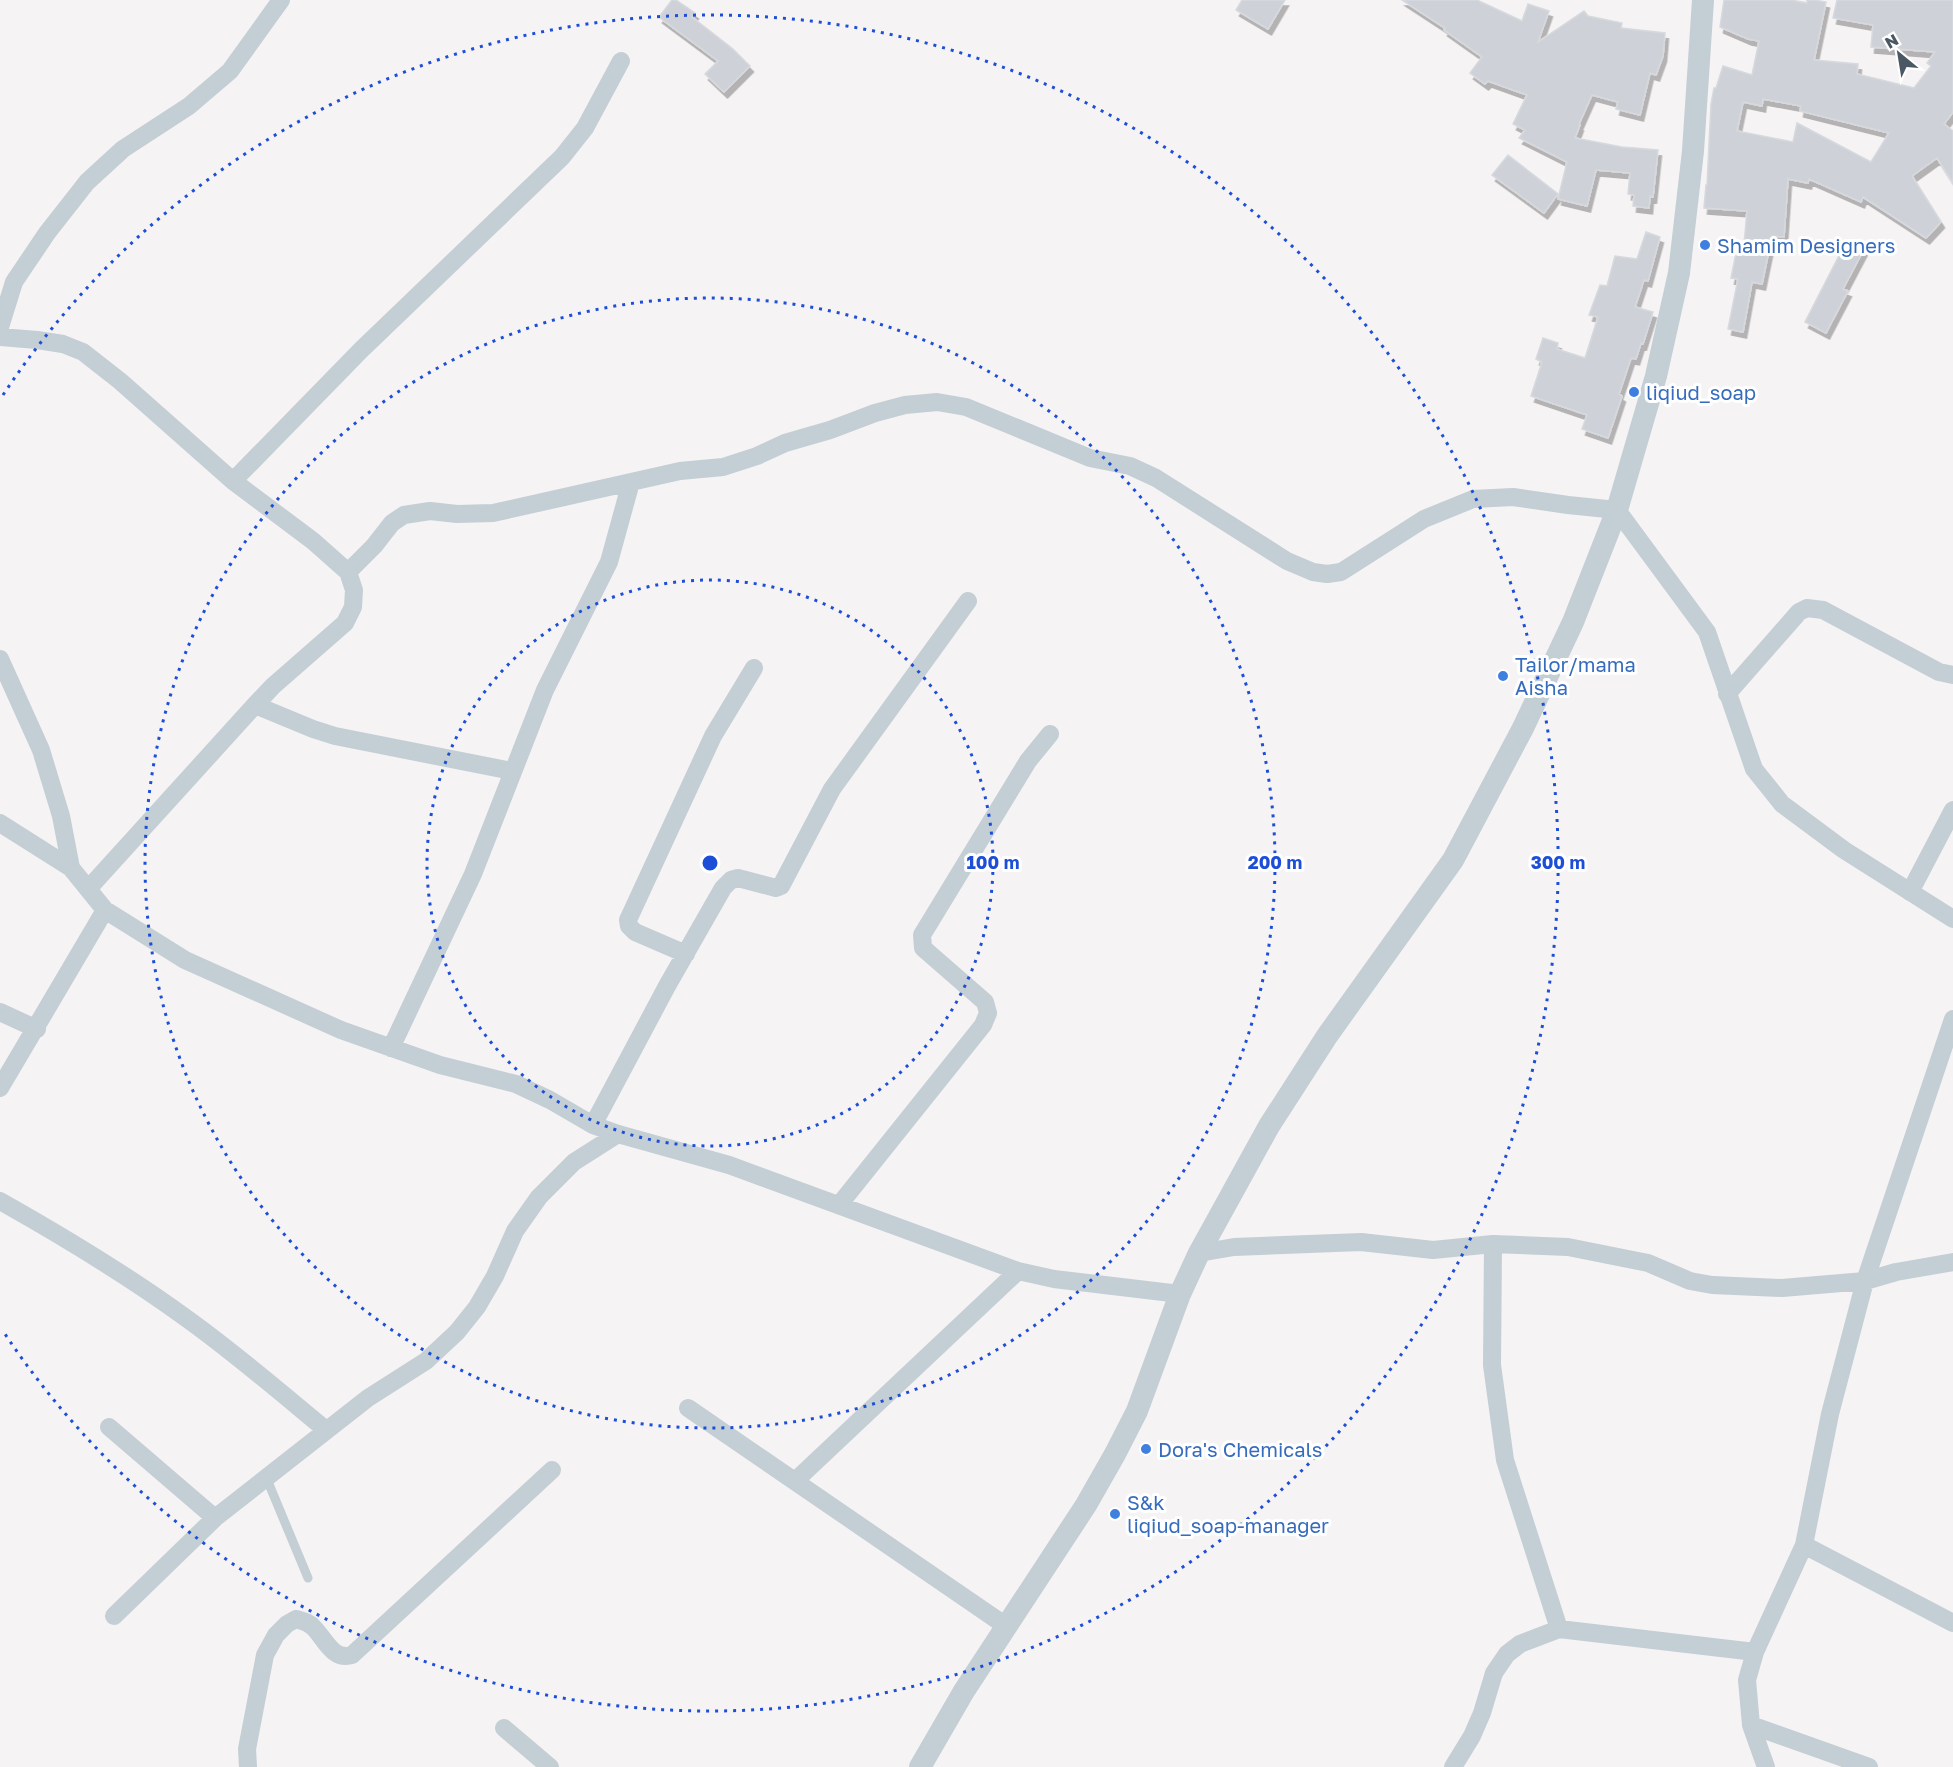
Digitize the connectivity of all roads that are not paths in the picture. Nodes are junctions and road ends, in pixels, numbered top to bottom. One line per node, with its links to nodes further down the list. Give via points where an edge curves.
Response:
1 (281, 0): 4 (street, via 230,71 189,106 123,149 87,182 14,282)
2 (1703, 0): 8 (street, via 1693,151 1679,273 1656,376)
3 (621, 61): 6 (street, via 585,128 562,157 361,350)
4 (0, 327)
5 (0, 337): 6 (street, via 37,339 83,352)
6 (233, 481): 9 (street)
7 (631, 482): 8 (street, via 723,466 875,413 937,402 966,407 1089,458 1130,466 1156,478 1287,561 1313,572 1341,572 1424,519 1473,499 1513,496); 9 (street, via 493,513 430,511 404,515); 17 (street, via 609,562 544,690)
8 (1617, 510): 14 (street, via 1707,632); 36 (street, via 1568,633 1453,860 1327,1036 1269,1126)
9 (348, 572): 15 (street, via 354,607 345,623)
10 (968, 601): 25 (street, via 832,789 781,886 731,880)
11 (0, 659): 20 (street, via 41,750 61,816)
12 (754, 668): 25 (street, via 713,736 628,920 635,932)
13 (1953, 675): 14 (street, via 1939,672 1823,610 1807,608 1799,612)
14 (1727, 694): 22 (street, via 1754,769 1782,804)
15 (255, 705): 17 (street, via 335,736); 21 (street)
16 (1050, 734): 34 (street, via 1028,761 922,935 923,948 985,1002 988,1013 983,1025)
17 (512, 771): 29 (street, via 472,874)
18 (1953, 810): 22 (street)
19 (0, 823): 20 (street)
20 (71, 868): 21 (street)
21 (88, 889): 23 (street)
22 (1910, 892): 24 (street)
23 (105, 910): 28 (street); 29 (street, via 185,960 341,1030)
24 (1953, 919)
25 (686, 954): 31 (street)
26 (0, 1012): 28 (street)
27 (1953, 1019): 39 (street)
28 (37, 1029): 30 (street)
29 (391, 1048): 31 (street, via 516,1084)
30 (0, 1088)
31 (593, 1125): 32 (street)
32 (618, 1134): 34 (street, via 729,1165); 43 (street, via 574,1162 539,1197 515,1231 477,1307 457,1332 426,1361)
33 (0, 1201): 43 (street, via 73,1242 186,1317)
34 (839, 1205): 38 (street)
35 (1493, 1244): 36 (street, via 1433,1250 1361,1242 1233,1247); 39 (street, via 1568,1247 1648,1263 1690,1281 1712,1285 1782,1288); 53 (street, via 1492,1365 1505,1460)
36 (1199, 1253): 40 (street)
37 (1953, 1262): 39 (street)
38 (1018, 1271): 40 (street); 46 (street)
39 (1865, 1281): 48 (street, via 1830,1414)
40 (1180, 1294): 52 (street, via 1137,1412 1115,1454)
41 (688, 1408): 46 (street)
42 (109, 1427): 47 (street)
43 (326, 1430): 45 (street)
44 (552, 1470): 57 (street, via 352,1655 334,1652 306,1622 296,1619 287,1624 271,1641 261,1666 247,1749)
45 (267, 1477): 47 (street); 49 (lane)
46 (795, 1481): 52 (street)
47 (214, 1518): 50 (street)
48 (1804, 1545): 51 (street); 54 (street)
49 (308, 1578)
50 (114, 1616)
51 (1953, 1623)
52 (1006, 1626): 59 (street)
53 (1559, 1629): 54 (street); 60 (street, via 1520,1644 1507,1654 1494,1673 1472,1736)
54 (1755, 1652): 55 (street, via 1747,1680)
55 (1751, 1725): 61 (street); 62 (street)
56 (504, 1728): 58 (street)
57 (248, 1767)
58 (550, 1767)
59 (920, 1767)
60 (1453, 1767)
61 (1766, 1767)
62 (1869, 1767)

